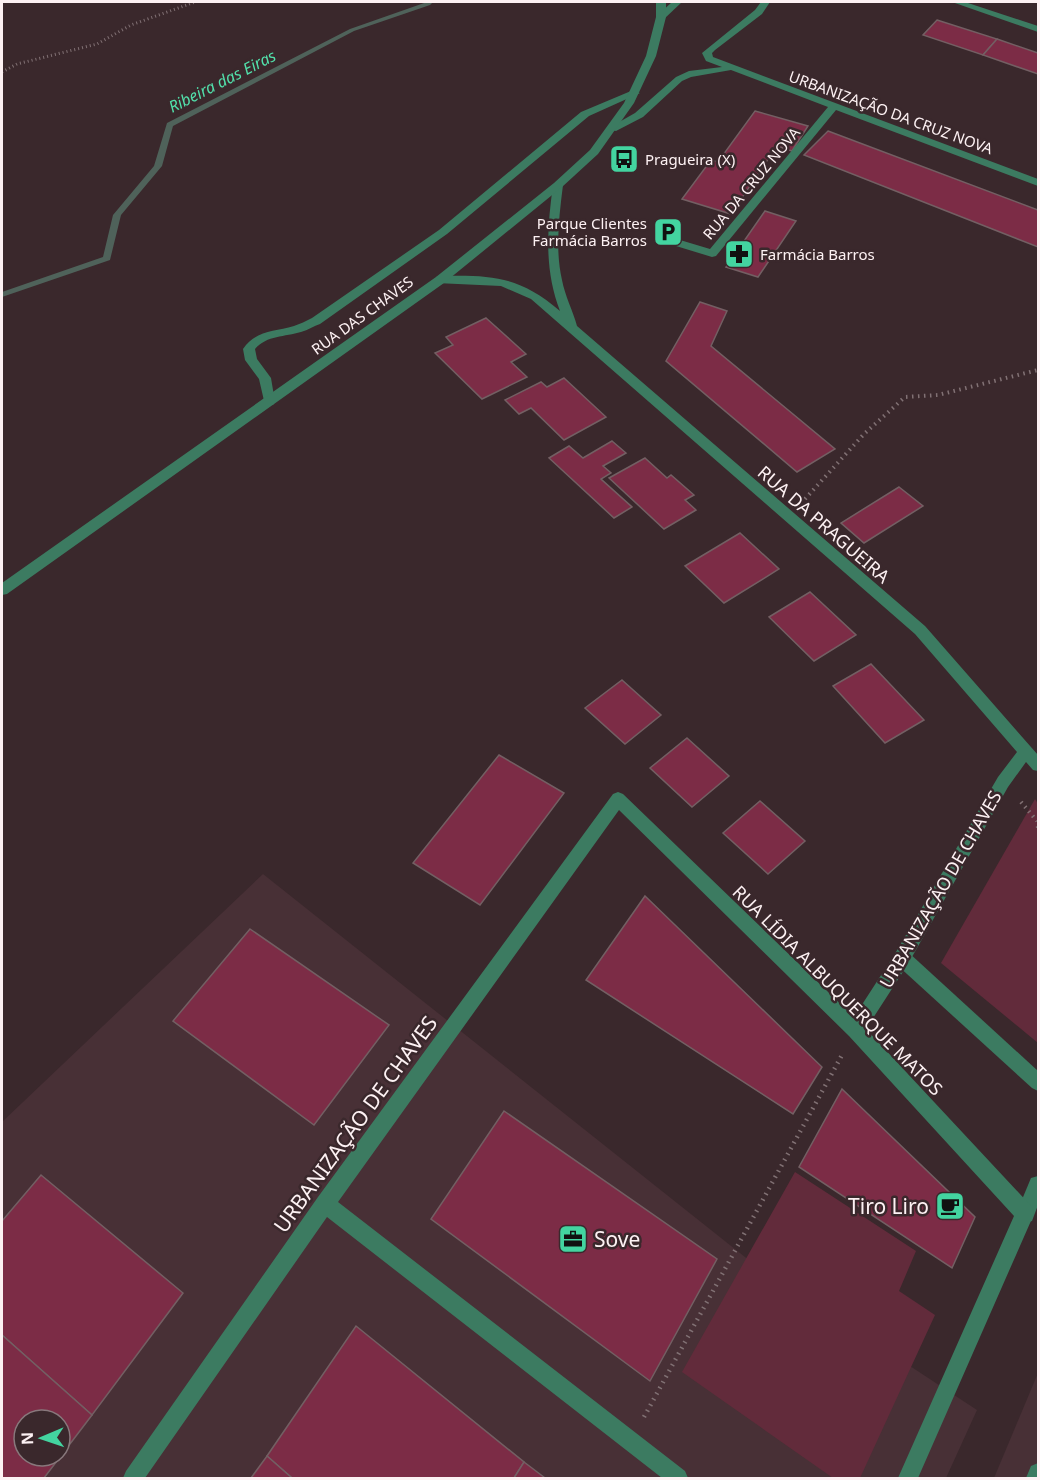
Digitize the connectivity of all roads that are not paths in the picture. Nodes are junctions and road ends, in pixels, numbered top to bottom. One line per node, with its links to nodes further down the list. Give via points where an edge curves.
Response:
1 (661, 2): 6 (street, RUA DAS CHAVES)
2 (677, 2): 6 (street)
3 (765, 2): 8 (street, URBANIZAÇÃO DA CRUZ NOVA, via 759,12 707,53 709,59)
4 (957, 2): 5 (street)
5 (971, 3): 7 (street)
6 (661, 17): 9 (street, RUA DAS CHAVES, via 651,56)
7 (1038, 29)
8 (732, 69): 10 (street, URBANIZAÇÃO DA CRUZ NOVA); 11 (street, via 689,74 679,79 639,115)
9 (635, 93): 11 (street, RUA DAS CHAVES); 17 (street, via 585,114 443,232 316,321 254,340 249,349 251,360 265,378)
10 (834, 106): 12 (street, URBANIZAÇÃO DA CRUZ NOVA); 14 (street, RUA DA CRUZ NOVA, via 712,253)
11 (612, 129): 13 (street, RUA DAS CHAVES, via 594,152)
12 (1038, 183)
13 (558, 185): 15 (street, RUA DAS CHAVES); 16 (street, RUA DA PRAGUEIRA, via 552,252 555,276)
14 (680, 244)
15 (440, 280): 16 (street, RUA DA PRAGUEIRA, via 479,279 517,286); 17 (street, RUA DAS CHAVES)
16 (571, 326): 19 (street, RUA DA PRAGUEIRA, via 920,630)
17 (269, 402): 18 (street, RUA DAS CHAVES)
18 (2, 590)
19 (1027, 750): 20 (street, RUA DA PRAGUEIRA); 22 (street, URBANIZAÇÃO DE CHAVES, via 1003,782)
20 (1038, 765)
21 (618, 799): 23 (street, RUA LÍDIA ALBUQUERQUE MATOS); 26 (street, URBANIZAÇÃO DE CHAVES)
22 (902, 958): 23 (street, URBANIZAÇÃO DE CHAVES); 24 (street)
23 (855, 1030): 27 (street, RUA LÍDIA ALBUQUERQUE MATOS)
24 (1038, 1082)
25 (1038, 1185): 27 (street)
26 (325, 1204): 30 (street, URBANIZAÇÃO DE CHAVES); 31 (street)
27 (1025, 1214): 29 (street)
28 (1038, 1473): 32 (street)
29 (913, 1476)
30 (133, 1479)
31 (678, 1479)
32 (1036, 1479)

